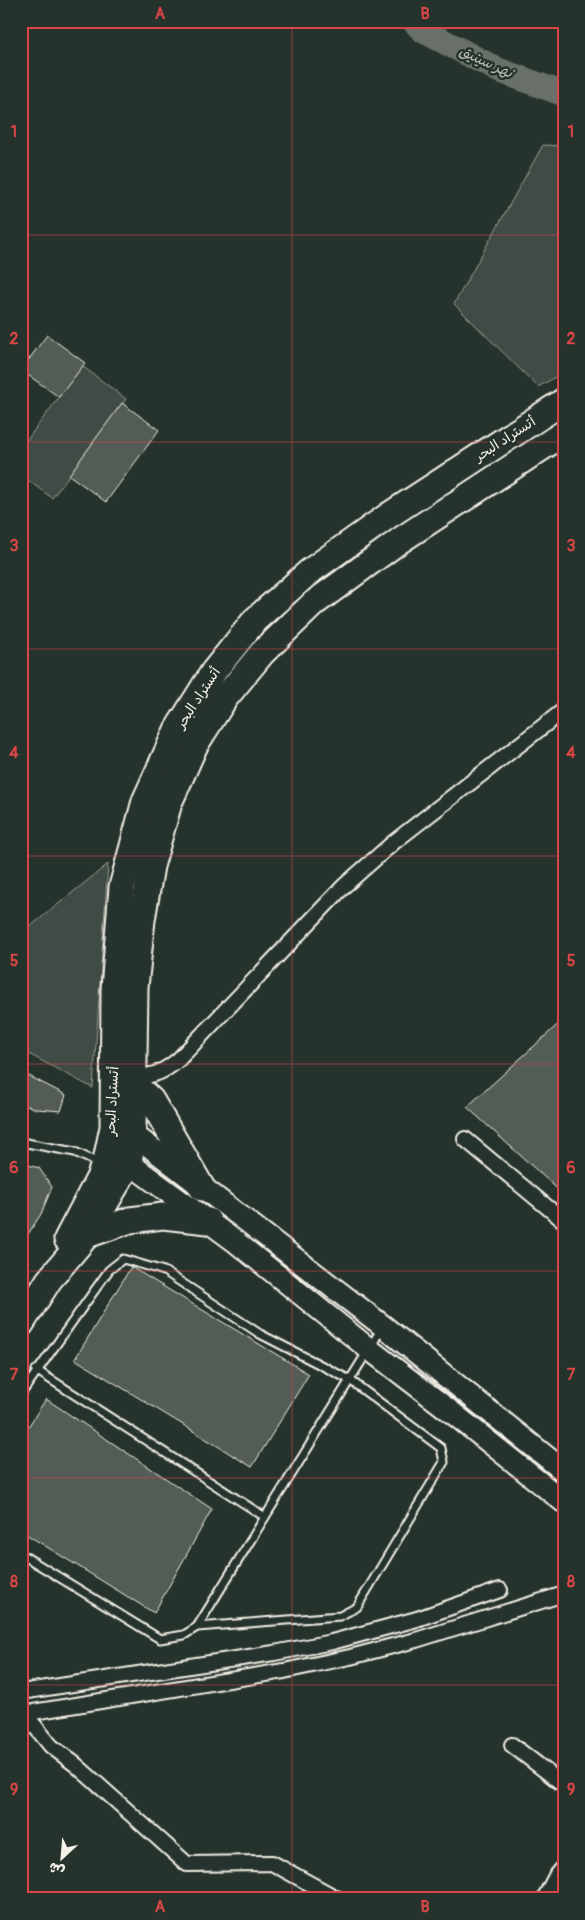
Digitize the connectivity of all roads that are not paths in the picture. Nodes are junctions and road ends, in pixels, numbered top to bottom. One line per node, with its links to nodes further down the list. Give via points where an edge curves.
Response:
1 (564, 401): 5 (highway, أتستراد البحر, via 388,516 309,572 255,620 214,671 177,730 145,801 122,887 114,989)
2 (564, 434): 4 (highway, أتستراد البحر, via 400,541 314,603 262,653 226,698 195,746 173,795 151,866 135,987)
3 (564, 710): 4 (street, via 394,842 344,886 178,1060 164,1071)
4 (135, 1081): 5 (highway, أتستراد البحر); 9 (highway, via 155,1106)
5 (123, 1130): 8 (highway); 9 (main road)
6 (464, 1139): 11 (street)
7 (21, 1142): 8 (lane)
8 (113, 1162): 10 (main road); 12 (highway); 13 (highway, via 99,1178 72,1227)
9 (202, 1188): 15 (main road)
10 (208, 1221): 12 (highway, via 162,1216 130,1220); 16 (main road)
11 (564, 1221)
12 (87, 1235): 13 (highway)
13 (49, 1280): 14 (highway)
14 (21, 1324)
15 (383, 1326): 16 (lane); 20 (main road)
16 (369, 1349): 18 (lane); 21 (main road)
17 (36, 1370): 18 (lane, via 108,1270 123,1259 164,1271 260,1334); 19 (lane); 22 (lane)
18 (350, 1380): 22 (lane); 26 (lane, via 441,1448 444,1462 357,1607 340,1616)
19 (21, 1394)
20 (564, 1471)
21 (564, 1502)
22 (265, 1517): 26 (lane)
23 (21, 1554): 26 (lane, via 160,1639 184,1635)
24 (500, 1590): 27 (street, via 417,1619 332,1642)
25 (564, 1594): 28 (street, via 350,1657)
26 (197, 1627)
27 (21, 1692)
28 (23, 1714): 32 (street, via 51,1746 186,1864 272,1863)
29 (512, 1745): 30 (street)
30 (564, 1785)
31 (564, 1866): 33 (street)
32 (338, 1899)
33 (544, 1899)

